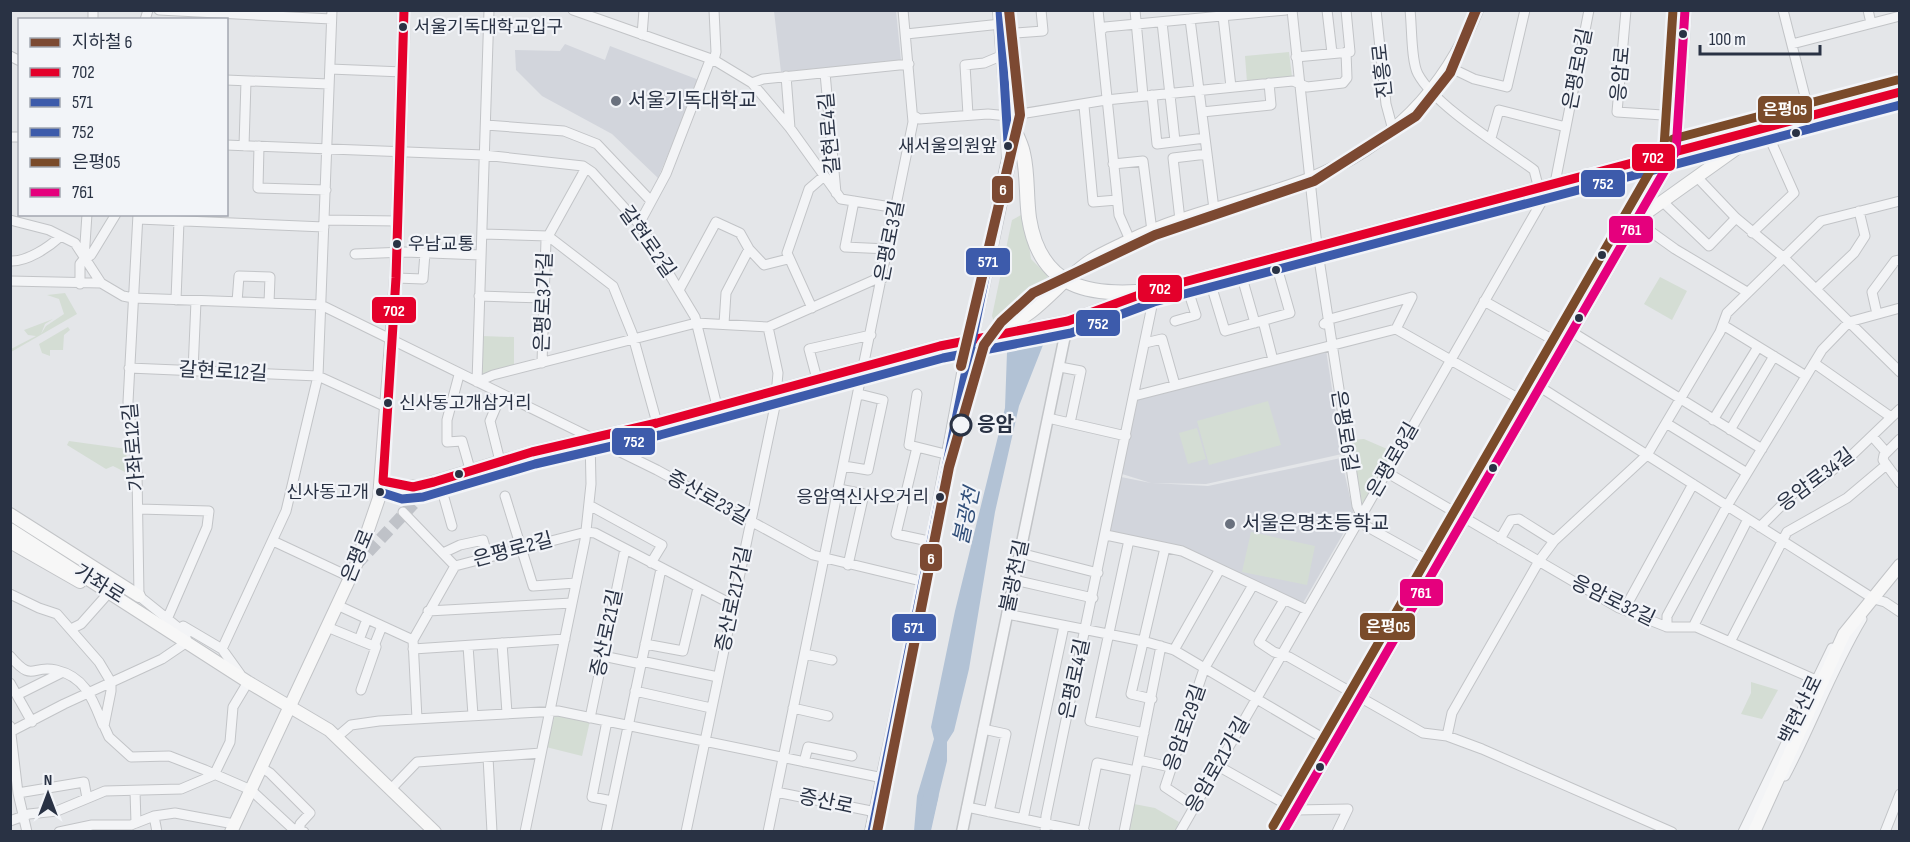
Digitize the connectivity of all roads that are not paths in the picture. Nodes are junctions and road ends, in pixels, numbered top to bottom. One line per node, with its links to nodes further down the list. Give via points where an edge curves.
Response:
1 (159, 10): 25 (street)
2 (405, 10): 49 (main road, 은평로)
3 (489, 10): 72 (street)
4 (573, 10): 29 (street, 갈현로4길)
5 (644, 10): 39 (street)
6 (714, 10): 45 (street, via 717,52)
7 (903, 10): 38 (street, 은평로3길)
8 (1041, 10): 34 (street, via 1043,31)
9 (1098, 10): 37 (street)
10 (1135, 10): 36 (street)
11 (1286, 10): 24 (street)
12 (1292, 10): 44 (street, 은평로6길)
13 (1327, 10): 42 (street)
14 (1346, 10): 41 (street, via 1350,52)
15 (1376, 10): 76 (street, 진흥로, via 1386,104)
16 (1410, 10): 60 (street, via 1416,73)
17 (1477, 10): 47 (main road, 진흥로)
18 (1525, 10): 47 (street, via 1507,87 1474,79)
19 (1589, 10): 73 (street, 은평로9길)
20 (1626, 10): 70 (street, 응암로, via 1617,112)
21 (1685, 10): 70 (main road)
22 (1783, 10): 40 (street)
23 (1868, 10): 35 (street)
24 (1268, 11): 27 (street)
25 (241, 13): 26 (street)
26 (277, 13): 28 (street)
27 (1233, 13): 30 (street)
28 (332, 15): 48 (street)
29 (602, 15): 39 (street, 갈현로4길)
30 (1223, 16): 32 (street); 58 (street)
31 (1899, 16): 35 (street)
32 (1190, 19): 33 (street); 59 (street)
33 (1162, 22): 36 (street); 62 (street)
34 (1001, 23): 38 (street); 43 (main road, 증산로)
35 (1871, 23): 40 (street)
36 (1136, 24): 37 (street); 63 (street)
37 (1100, 31): 64 (street)
38 (906, 34): 46 (street, 은평로3길)
39 (642, 35): 45 (street, 갈현로4길)
40 (1791, 44): 71 (street)
41 (1346, 52): 42 (street); 57 (street, via 1347,78 1343,83 1307,87)
42 (1332, 54): 44 (street)
43 (1003, 56): 68 (street, via 965,65); 69 (main road, 증산로)
44 (1296, 57): 57 (street, 은평로6길)
45 (711, 59): 54 (street, 갈현로4길); 98 (street, via 666,174)
46 (909, 64): 50 (street); 67 (street, 은평로3길)
47 (1449, 67): 60 (main road, 진흥로)
48 (330, 69): 49 (street); 56 (street)
49 (403, 72): 85 (main road, 은평로)
50 (825, 73): 51 (street); 96 (street, 갈현로4길)
51 (786, 76): 54 (street); 74 (street)
52 (228, 80): 53 (street)
53 (246, 81): 56 (street); 81 (street)
54 (752, 83): 74 (street, 갈현로4길)
55 (1269, 83): 57 (street); 58 (street); 66 (street, via 1271,105)
56 (329, 84): 83 (street)
57 (1299, 84): 92 (street, 은평로6길)
58 (1230, 87): 59 (street)
59 (1199, 90): 62 (street); 66 (street)
60 (1431, 91): 76 (main road, 진흥로); 78 (street)
61 (1899, 92): 71 (main road)
62 (1170, 94): 63 (street); 79 (street)
63 (1147, 96): 64 (street); 79 (street, via 1157,144)
64 (1107, 100): 65 (street); 88 (street)
65 (1084, 106): 69 (street); 97 (street, via 1093,202)
66 (1202, 112): 77 (street)
67 (913, 115): 68 (street, via 920,119); 102 (street, 은평로3길)
68 (968, 115): 69 (street)
69 (1008, 116): 141 (main road, via 1023,151 1035,243); 174 (main road, 증산로, via 1009,159)
70 (1678, 116): 84 (main road)
71 (1810, 116): 75 (main road)
72 (486, 125): 87 (street); 98 (street, 갈현로2길, via 564,131 597,144)
73 (1566, 127): 78 (street, 은평로9길, via 1499,110); 93 (street, 은평로9길)
74 (790, 128): 90 (street, 갈현로4길)
75 (1765, 128): 84 (main road); 91 (main road); 118 (street, via 1794,193)
76 (1393, 130): 92 (main road, 진흥로, via 1375,145)
77 (1205, 138): 79 (street); 86 (street)
78 (1491, 138): 94 (street, via 1534,170)
79 (1175, 141)
80 (228, 145): 81 (street)
81 (244, 146): 82 (street)
82 (260, 146): 83 (street); 95 (street, via 258,188)
83 (327, 149): 85 (street); 95 (street)
84 (1676, 151): 93 (main road); 114 (main road)
85 (400, 152): 87 (street); 113 (main road, 은평로)
86 (1207, 154): 103 (street); 111 (street, via 1173,158)
87 (484, 155): 89 (street); 119 (street)
88 (1113, 164): 97 (street); 117 (street, via 1143,161)
89 (586, 168): 116 (street, 갈현로2길); 121 (street)
90 (824, 176): 96 (street, 갈현로4길); 133 (street, 갈현로4길, via 809,189 802,204)
91 (1696, 177): 100 (main road); 109 (street)
92 (1310, 179): 103 (main road, 진흥로); 123 (street, 은평로6길)
93 (1555, 183): 94 (main road)
94 (1538, 188): 123 (main road); 154 (street, 은평로8길, via 1542,201)
95 (326, 190): 115 (street)
96 (836, 193): 99 (street, 갈현로4길, via 841,199)
97 (1117, 200): 122 (street)
98 (651, 201): 116 (street)
99 (854, 201): 102 (street, 갈현로4길); 125 (street, via 845,247)
100 (1664, 202): 109 (street, via 1709,246); 114 (main road)
101 (1896, 202): 104 (street)
102 (897, 208): 125 (street, 은평로3길)
103 (1214, 209): 111 (main road, 진흥로)
104 (1859, 212): 130 (street, via 1821,221); 146 (street, via 1865,236 1854,253)
105 (87, 216): 132 (street)
106 (115, 216): 132 (street, via 91,255)
107 (138, 217): 112 (street); 150 (street, 가좌로12길)
108 (202, 218): 112 (street); 115 (street)
109 (1736, 218): 118 (street)
110 (10, 220): 120 (street)
111 (1180, 220): 117 (main road, 진흥로)
112 (178, 221): 152 (street)
113 (398, 221): 115 (street); 126 (main road, 은평로)
114 (1636, 221): 148 (street); 171 (main road)
115 (324, 223): 157 (street)
116 (639, 224): 145 (street, 갈현로2길)
117 (1152, 231): 122 (main road, 진흥로)
118 (1752, 233): 130 (street)
119 (482, 234): 121 (street); 129 (street)
120 (60, 236): 132 (street, via 75,243); 135 (street, via 20,261)
121 (548, 236): 151 (street, 은평로3가길); 173 (street, 은평로3가길, via 613,286)
122 (1130, 240): 141 (main road, 진흥로, via 1090,260)
123 (1317, 246): 131 (main road); 166 (street, 은평로6길)
124 (749, 249): 133 (street, via 764,265); 145 (street, via 740,233 716,222); 167 (street, via 726,293)
125 (888, 249): 139 (street, 은평로3길)
126 (396, 253): 127 (street); 128 (street); 138 (main road, 은평로)
127 (425, 253): 129 (street); 138 (street, via 423,279)
128 (355, 254)
129 (481, 255): 149 (street)
130 (1783, 256): 146 (street); 148 (street)
131 (1274, 257): 136 (main road); 163 (street, via 1290,313)
132 (84, 259): 143 (street); 144 (street, via 80,264)
133 (788, 259): 158 (street)
134 (1899, 260): 160 (street, via 1872,292)
135 (10, 261)
136 (1239, 267): 137 (main road); 163 (street)
137 (1208, 275): 142 (main road); 163 (street, via 1225,331)
138 (396, 278): 175 (main road, 은평로)
139 (882, 279): 158 (street, 은평로3가길); 172 (street, 은평로3길)
140 (10, 281): 144 (street)
141 (1066, 281): 147 (main road, via 1094,292); 174 (main road, 진흥로, via 1022,319)
142 (1185, 281): 147 (main road); 162 (street, via 1196,315)
143 (101, 283): 144 (street); 150 (street)
144 (80, 284)
145 (680, 290): 165 (street, 갈현로2길)
146 (1816, 290): 164 (street)
147 (1150, 291): 161 (main road); 176 (street, 은평로4길, via 1152,306)
148 (1747, 292): 168 (street, via 1727,313)
149 (479, 296): 151 (street); 194 (street)
150 (133, 298): 152 (street); 187 (street, 가좌로12길)
151 (544, 298): 183 (street, 은평로3가길)
152 (176, 300): 153 (street)
153 (196, 301): 155 (street); 188 (street)
154 (1484, 301): 178 (street); 181 (street, 은평로8길)
155 (237, 302): 156 (street); 156 (street, via 239,276 270,277)
156 (268, 303): 157 (street)
157 (321, 305): 175 (street); 191 (street)
158 (812, 308): 169 (street, 은평로3가길)
159 (1898, 310): 160 (street)
160 (1877, 314): 164 (street)
161 (1068, 321): 174 (main road); 186 (street, 불광천길)
162 (1175, 321)
163 (1259, 322): 182 (street)
164 (1849, 322): 184 (street); 189 (street)
165 (696, 323): 167 (street, 은평로3가길); 173 (street, 은평로3가길); 204 (street, 갈현로2길)
166 (1326, 323): 170 (street, via 1412,297); 177 (street, 은평로6길)
167 (724, 324): 169 (street, 은평로3가길)
168 (1723, 325): 179 (street); 202 (street)
169 (768, 327): 197 (street)
170 (1396, 329): 177 (street); 181 (street)
171 (1572, 332): 178 (main road); 202 (street)
172 (871, 335): 185 (street, 은평로3길); 193 (street, via 810,349)
173 (634, 339): 183 (street, 은평로3가길); 210 (street)
174 (971, 339): 185 (main road); 221 (main road, 증산로)
175 (392, 342): 190 (street); 205 (main road, 은평로)
176 (1145, 343): 195 (street, via 1162,339); 201 (street, 은평로4길)
177 (1330, 345): 182 (street); 240 (street, 은평로6길)
178 (1564, 346): 196 (main road)
179 (1758, 347): 180 (street); 209 (street)
180 (1774, 356): 192 (street); 213 (street)
181 (1451, 359): 203 (street); 227 (street, 은평로8길)
182 (1273, 360): 195 (street)
183 (542, 363): 194 (street, 은평로3가길)
184 (1814, 363): 192 (street); 207 (street)
185 (864, 366): 193 (main road); 198 (street)
186 (1060, 367): 208 (street, 불광천길); 211 (street, via 1081,371)
187 (129, 368): 188 (street, 갈현로12길); 237 (street, 가좌로12길, via 128,402)
188 (193, 371): 191 (street, 갈현로12길)
189 (1899, 372)
190 (459, 375): 194 (street); 226 (street, via 447,420 447,442 462,441)
191 (318, 376): 205 (street); 252 (street, via 288,507)
192 (1806, 376): 219 (street)
193 (817, 379): 197 (main road)
194 (477, 382): 200 (street)
195 (1175, 385): 201 (street)
196 (1540, 387): 203 (main road); 222 (street, 응암로34길)
197 (777, 390): 204 (main road); 243 (street)
198 (859, 394): 225 (street); 225 (street, via 883,400 868,470)
199 (917, 394): 218 (street, via 909,445)
200 (501, 395): 216 (street); 223 (street, via 490,421)
201 (1134, 396): 214 (street, 은평로4길)
202 (1680, 400): 209 (street); 212 (street)
203 (1530, 405): 241 (main road)
204 (717, 406): 210 (main road)
205 (388, 408): 230 (main road, 은평로)
206 (1899, 409): 207 (street, 응암로34길)
207 (1891, 417): 215 (street, 응암로34길)
208 (1048, 418): 211 (street); 260 (street, 불광천길)
209 (1713, 420): 213 (street)
210 (657, 423): 216 (main road)
211 (1070, 423): 214 (street)
212 (1666, 423): 222 (street); 228 (street)
213 (1730, 430): 219 (street)
214 (1126, 436): 248 (street, 은평로4길)
215 (1872, 436): 220 (street); 245 (street, 응암로34길, via 1827,476 1782,502)
216 (590, 438): 223 (main road); 235 (street, 은평로2길); 243 (street, 증산로23길)
217 (1899, 439): 220 (street)
218 (917, 447): 221 (street); 255 (street, via 896,534)
219 (1762, 449): 228 (street)
220 (1886, 452): 224 (street)
221 (949, 455): 255 (main road, 증산로)
222 (1647, 455): 232 (street, 응암로34길); 253 (street)
223 (500, 461): 226 (main road)
224 (1885, 465): 231 (street, 응암로34길); 251 (street, 응암로34길, via 1847,498 1787,532)
225 (844, 466): 233 (street)
226 (470, 469): 229 (main road)
227 (1386, 472): 240 (street, 은평로8길); 241 (street, 응암로32길)
228 (1747, 473): 236 (street)
229 (439, 480): 230 (main road, via 413,487); 244 (street)
230 (383, 481): 272 (main road, 은평로)
231 (1899, 483)
232 (1693, 484): 236 (street, 응암로34길); 288 (street)
233 (839, 489): 262 (street); 265 (street, via 864,494)
234 (505, 496): 256 (street)
235 (589, 505): 247 (street, 은평로2길); 264 (street, via 662,545)
236 (1727, 506): 242 (street, 응암로34길); 297 (street, via 1667,616)
237 (139, 509): 283 (street, 가좌로12길); 292 (street, via 209,511 207,526)
238 (403, 512): 259 (street)
239 (10, 514): 283 (main road)
240 (1361, 516): 268 (street, via 1365,526); 287 (street, 은평로8길)
241 (1466, 519): 249 (street, 응암로32길); 268 (main road)
242 (1748, 519): 245 (street, 응암로34길); 298 (street)
243 (751, 522): 262 (street, 증산로23길); 286 (street, 증산로21가길)
244 (452, 526)
245 (1760, 527): 251 (street, 응암로34길)
246 (10, 529): 283 (main road, 가좌로)
247 (586, 532): 256 (street, 은평로2길); 258 (street); 275 (street, 은평로2길)
248 (1106, 535): 250 (street); 271 (street, 은평로4길)
249 (1500, 539): 253 (street, via 1512,520 1519,519); 263 (street, 응암로32길)
250 (1129, 540): 257 (street); 301 (street, 응암로29길)
251 (1781, 540): 281 (street, 응암로34길); 306 (street, 응암로34길)
252 (273, 541): 272 (street); 313 (street)
253 (1554, 541): 263 (street)
254 (10, 542): 279 (main road)
255 (933, 542): 274 (main road, 증산로)
256 (521, 548): 261 (street, 은평로2길); 275 (street, via 533,586)
257 (1165, 548): 270 (street, via 1182,551); 304 (street, 응암로29길)
258 (625, 549): 264 (street); 318 (street, 증산로21길)
259 (443, 553): 261 (street, via 483,540); 267 (street)
260 (1020, 554): 271 (street); 273 (street, 불광천길)
261 (488, 557): 267 (street, 은평로2길)
262 (825, 559): 265 (street, 증산로23길); 315 (street)
263 (1539, 561): 288 (street, 응암로32길); 352 (street, via 1452,712)
264 (651, 563): 269 (street)
265 (848, 565): 274 (street, 증산로23길)
266 (1899, 565): 281 (main road, 백련산로)
267 (455, 566): 289 (street, 은평로2길)
268 (1438, 566): 334 (main road)
269 (661, 569): 277 (street); 308 (street, 증산로21길)
270 (1220, 569): 276 (street); 314 (street)
271 (1098, 573): 280 (street, 은평로4길)
272 (350, 577): 285 (main road, 은평로)
273 (1014, 580): 280 (street); 291 (street, 불광천길)
274 (925, 582): 366 (main road, 증산로)
275 (576, 583): 284 (street, 은평로2길)
276 (1253, 585): 282 (street); 321 (street, 응암로29길)
277 (698, 588): 286 (street); 308 (street, 증산로21가길, via 682,651)
278 (10, 594): 299 (street, via 57,614)
279 (105, 597): 283 (main road); 299 (street, via 81,624)
280 (1093, 598): 300 (street, 은평로4길)
281 (1874, 599): 290 (street, 응암로34길); 324 (street, 백련산로, via 1844,625); 407 (main road, 백련산로, via 1844,634)
282 (1284, 600): 287 (street); 316 (street, via 1259,642)
283 (136, 601): 292 (street); 305 (main road, 가좌로)
284 (572, 603): 289 (street); 302 (street, 은평로2길)
285 (337, 605): 293 (street); 296 (main road, 은평로)
286 (733, 605): 323 (street, 증산로21가길)
287 (1307, 610): 316 (street, 은평로8길)
288 (1624, 610): 297 (street, 응암로32길)
289 (428, 611): 309 (street, 은평로2길)
290 (1899, 612)
291 (1007, 614): 295 (street, 응암로29길); 348 (street, 불광천길)
292 (168, 617): 313 (street)
293 (367, 619): 294 (street); 303 (street)
294 (382, 626): 309 (street); 310 (street)
295 (1064, 626): 300 (street, 응암로29길); 382 (street)
296 (327, 627): 303 (street); 335 (main road, 은평로)
297 (1667, 627): 298 (street, 응암로32길)
298 (1692, 627): 306 (street, 응암로32길)
299 (71, 628): 326 (street)
300 (1086, 630): 301 (street, 응암로29길); 384 (street, 은평로4길)
301 (1108, 634): 304 (street, 응암로29길); 350 (street, 응암로29길, via 1090,721)
302 (565, 639): 307 (street); 338 (street, 은평로2길)
303 (359, 640): 310 (street)
304 (1143, 641): 312 (street, 응암로29길); 332 (street, 응암로29길, via 1131,694)
305 (187, 642): 325 (main road, 가좌로); 326 (street, via 162,659)
306 (1730, 642): 324 (street, 응암로32길)
307 (502, 643): 311 (street); 339 (street)
308 (645, 644): 320 (street, 증산로21길)
309 (413, 645): 311 (street); 343 (street)
310 (374, 646): 328 (street)
311 (468, 646): 340 (street)
312 (1161, 646): 314 (street, 응암로29길); 332 (street, 응암로29길)
313 (222, 650): 325 (street, 가좌로)
314 (1173, 650): 321 (street, 응암로29길)
315 (805, 654): 319 (street); 337 (street)
316 (1282, 655): 333 (street, 은평로8길); 334 (street)
317 (10, 656): 322 (street, via 30,673 54,669)
318 (603, 656): 320 (street, 증산로21가길); 342 (street, 증산로21길)
319 (832, 660)
320 (641, 662): 323 (street, 증산로21가길); 329 (street, 증산로21길)
321 (1204, 669): 333 (street, 응암로29길); 362 (street, 응암로29길)
322 (62, 673): 330 (street); 331 (street)
323 (718, 677): 336 (street, 증산로21가길)
324 (1816, 680): 406 (street, 백련산로)
325 (247, 681): 335 (main road, 가좌로); 365 (street, via 233,707 230,740)
326 (111, 682): 330 (street); 346 (street)
327 (10, 683): 331 (street)
328 (361, 690)
329 (635, 691): 336 (street); 347 (street, 증산로21길)
330 (90, 692): 345 (street); 346 (street)
331 (16, 695): 345 (street)
332 (1152, 699): 350 (street, 응암로29길)
333 (1256, 699): 354 (street, 응암로29길); 361 (street, 응암로21가길)
334 (1360, 699): 352 (street, via 1424,733); 354 (main road)
335 (291, 706): 351 (main road, 가좌로); 363 (main road, 은평로)
336 (711, 708): 353 (street, 증산로21가길)
337 (794, 708): 341 (street); 358 (street)
338 (550, 711): 339 (street); 342 (street); 355 (street, 은평로2길)
339 (507, 713): 340 (street)
340 (473, 715): 343 (street)
341 (828, 716)
342 (590, 718): 344 (street)
343 (417, 719): 351 (street, via 351,725)
344 (607, 721): 347 (street); 374 (street, via 592,797)
345 (32, 722): 349 (street)
346 (104, 726): 365 (street, via 131,758 180,759)
347 (628, 726): 353 (street); 374 (street, 증산로21길)
348 (983, 729): 375 (street, 불광천길); 379 (street, via 1006,734)
349 (11, 730): 371 (street)
350 (1144, 733): 359 (street, 응암로29길)
351 (337, 736): 367 (main road, 가좌로)
352 (1447, 736): 405 (street)
353 (704, 742): 358 (street); 396 (street)
354 (1334, 744): 377 (main road)
355 (541, 753): 357 (street); 394 (street, 은평로2길)
356 (852, 756): 360 (street, via 808,747)
357 (488, 757): 367 (street, via 417,762); 393 (street)
358 (783, 758): 360 (street); 370 (street)
359 (1139, 760): 362 (street); 364 (street, 응암로29길)
360 (804, 762): 366 (street)
361 (1218, 766): 376 (street, 응암로21가길); 377 (street)
362 (1170, 767): 376 (street, 응암로29길, via 1165,788)
363 (262, 768): 369 (main road, 은평로); 391 (street, via 310,813 300,824)
364 (1136, 771): 400 (street, via 1097,762); 401 (street, 응암로29길)
365 (214, 775): 368 (street, via 182,789); 369 (street)
366 (883, 778): 378 (main road, 증산로)
367 (391, 789): 392 (main road, 가좌로)
368 (135, 790): 373 (street, via 105,791); 383 (street)
369 (251, 790): 385 (main road, 은평로); 391 (street, via 292,828)
370 (776, 792): 378 (street, 증산로); 397 (street)
371 (18, 793): 373 (street, via 84,782); 381 (street)
372 (1899, 794): 408 (street)
373 (87, 798): 381 (street, via 57,811)
374 (612, 801): 395 (street, 증산로21길)
375 (967, 807): 379 (street); 399 (street, 불광천길)
376 (1195, 807): 402 (street, 응암로21가길)
377 (1296, 810): 403 (main road); 404 (street, via 1348,809)
378 (876, 812): 398 (main road, 증산로)
379 (989, 812): 382 (street)
380 (154, 816): 383 (street); 385 (street, via 176,813); 390 (street)
381 (15, 819): 387 (street); 388 (street)
382 (1023, 819): 384 (street)
383 (136, 823): 389 (street)
384 (1046, 827): 386 (street)
385 (233, 828)
386 (1065, 829): 400 (street)
387 (12, 831)
388 (27, 831)
389 (59, 831)
390 (157, 831)
391 (302, 831)
392 (435, 831)
393 (492, 831)
394 (525, 831)
395 (606, 831)
396 (686, 831)
397 (768, 831)
398 (872, 831)
399 (962, 831)
400 (1084, 831)
401 (1124, 831)
402 (1180, 831)
403 (1284, 831)
404 (1337, 831)
405 (1672, 831)
406 (1743, 831)
407 (1756, 831)
408 (1885, 831)

